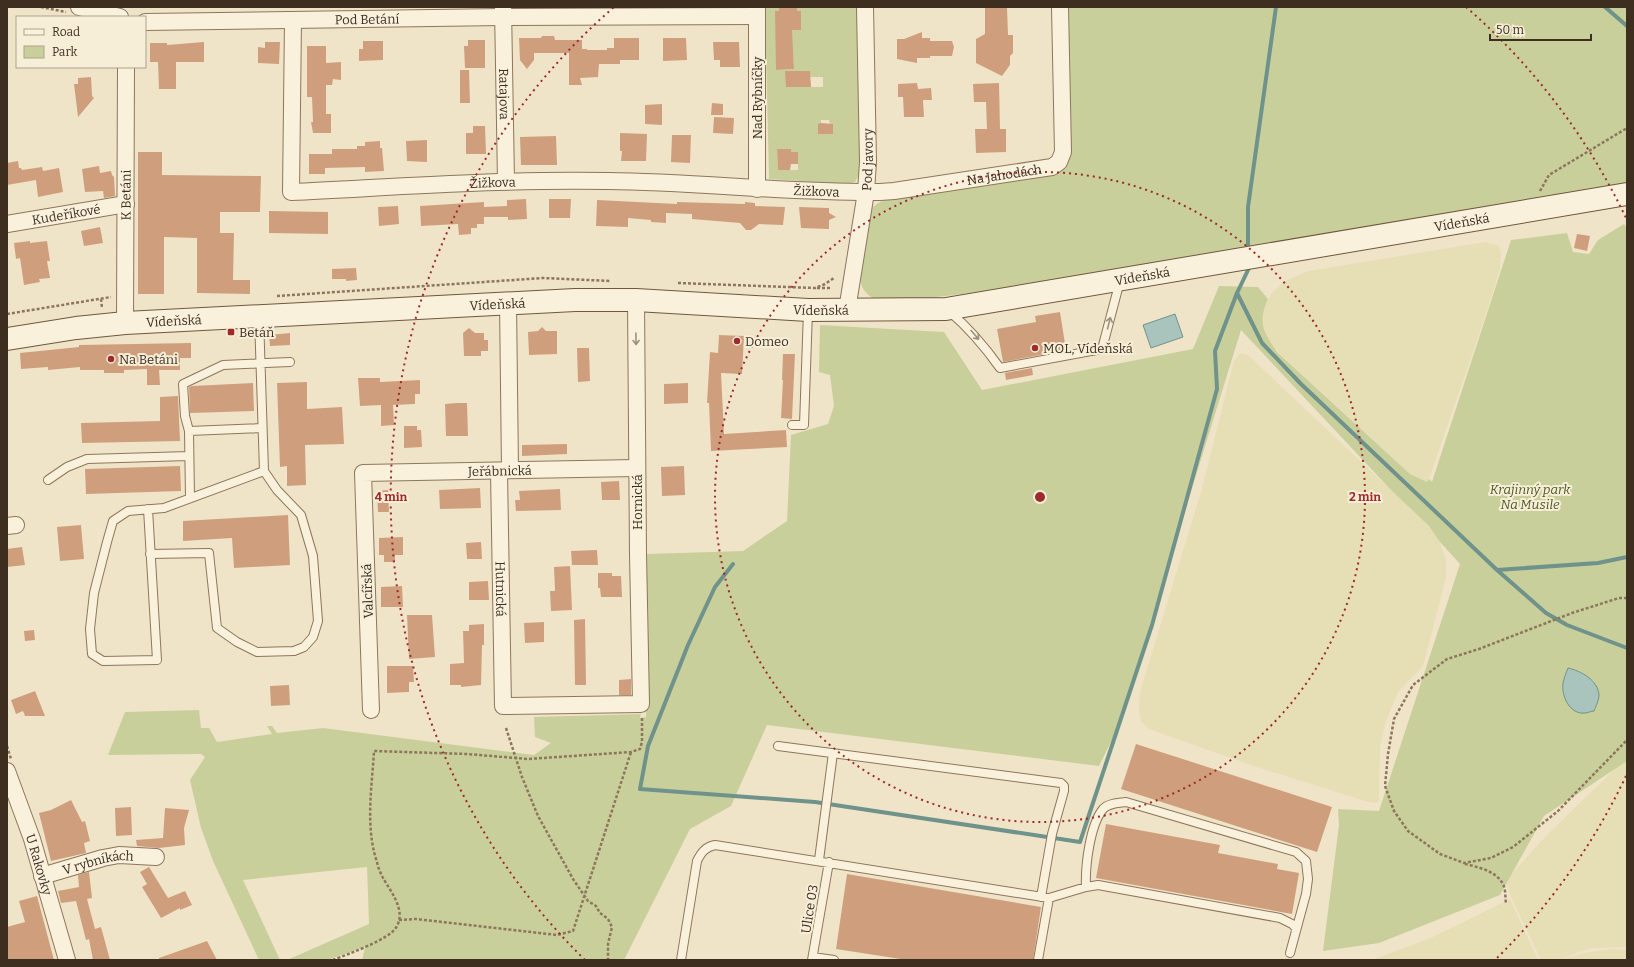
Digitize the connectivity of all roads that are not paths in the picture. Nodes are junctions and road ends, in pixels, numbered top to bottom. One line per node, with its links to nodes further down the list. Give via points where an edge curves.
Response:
1 (866, 7): 12 (street, Pod javory)
2 (1060, 7): 12 (street, Na Jahodách, via 1063,152 1059,162 1052,167 894,191)
3 (75, 10): 6 (street)
4 (503, 12): 5 (street, Pod Betání); 7 (street, Pod Betání); 10 (street, Ratajova)
5 (757, 12): 11 (street, Nad Rybníčky)
6 (114, 16)
7 (293, 20): 8 (street, Pod Betání); 10 (street, Žižkova, via 291,192)
8 (146, 22)
9 (126, 68): 14 (street, K Betáni)
10 (506, 181): 11 (street, Žižkova, via 609,181)
11 (757, 189): 12 (street, Žižkova)
12 (866, 192): 21 (street, Pod javory)
13 (1627, 194): 16 (main road, Vídeňská)
14 (126, 204): 15 (street, Kudeříkové); 23 (street, K Betáni)
15 (7, 224)
16 (1120, 280): 19 (main road, Vídeňská); 19 (lane, one-way to 16, via 967,327 1000,368 1102,349)
17 (636, 300): 18 (main road, Vídeňská); 20 (main road, Vídeňská); 31 (street, Hornická, one-way to 31)
18 (508, 302): 22 (main road, Vídeňská); 33 (street, Hutnická)
19 (946, 309): 21 (main road, Vídeňská)
20 (808, 310): 21 (main road, Vídeňská); 27 (lane, via 804,424)
21 (847, 310)
22 (258, 316): 23 (main road, Vídeňská); 26 (lane)
23 (125, 323): 24 (main road, Vídeňská)
24 (7, 339)
25 (290, 362): 26 (lane)
26 (261, 363): 28 (lane); 29 (lane, via 223,365 183,384)
27 (792, 425)
28 (262, 428): 29 (lane); 32 (lane)
29 (189, 432): 30 (lane)
30 (189, 456): 35 (lane, via 87,459 67,467); 36 (lane)
31 (637, 468): 33 (street, Jeřábnická); 39 (street, Hornická, via 641,704)
32 (264, 471): 36 (lane); 38 (lane, via 277,490 301,515 313,556 318,620 313,637 304,647 294,651 257,652 216,628 209,553)
33 (504, 471): 34 (street, Jeřábnická); 39 (street, Hutnická)
34 (363, 473): 40 (street, Valcířská)
35 (48, 480)
36 (190, 498): 37 (lane, via 164,508)
37 (148, 509): 38 (lane); 38 (lane, via 128,511 113,521 94,593 90,629 92,654 103,661 156,660)
38 (150, 554)
39 (504, 706)
40 (372, 710)
41 (778, 746): 42 (lane)
42 (833, 752): 45 (lane); 49 (lane, via 1061,783 1064,791 1052,838)
43 (7, 771): 47 (street, U Rakovky, via 32,839)
44 (156, 857): 47 (street, V rybníkách, via 119,855)
45 (819, 860): 46 (lane); 54 (lane, via 715,844 708,847 697,861)
46 (829, 862): 49 (lane); 52 (lane, Ulice 03)
47 (42, 876): 53 (street, U Rakovky)
48 (1086, 886): 49 (lane); 50 (lane, via 1098,884 1280,918); 50 (lane, via 1085,872 1095,825 1104,808 1126,802 1296,852 1306,861 1308,879)
49 (1045, 897): 56 (lane)
50 (1296, 928): 51 (lane)
51 (1290, 953)
52 (813, 958): 55 (lane)
53 (66, 960)
54 (681, 960)
55 (834, 960)
56 (1038, 960)

